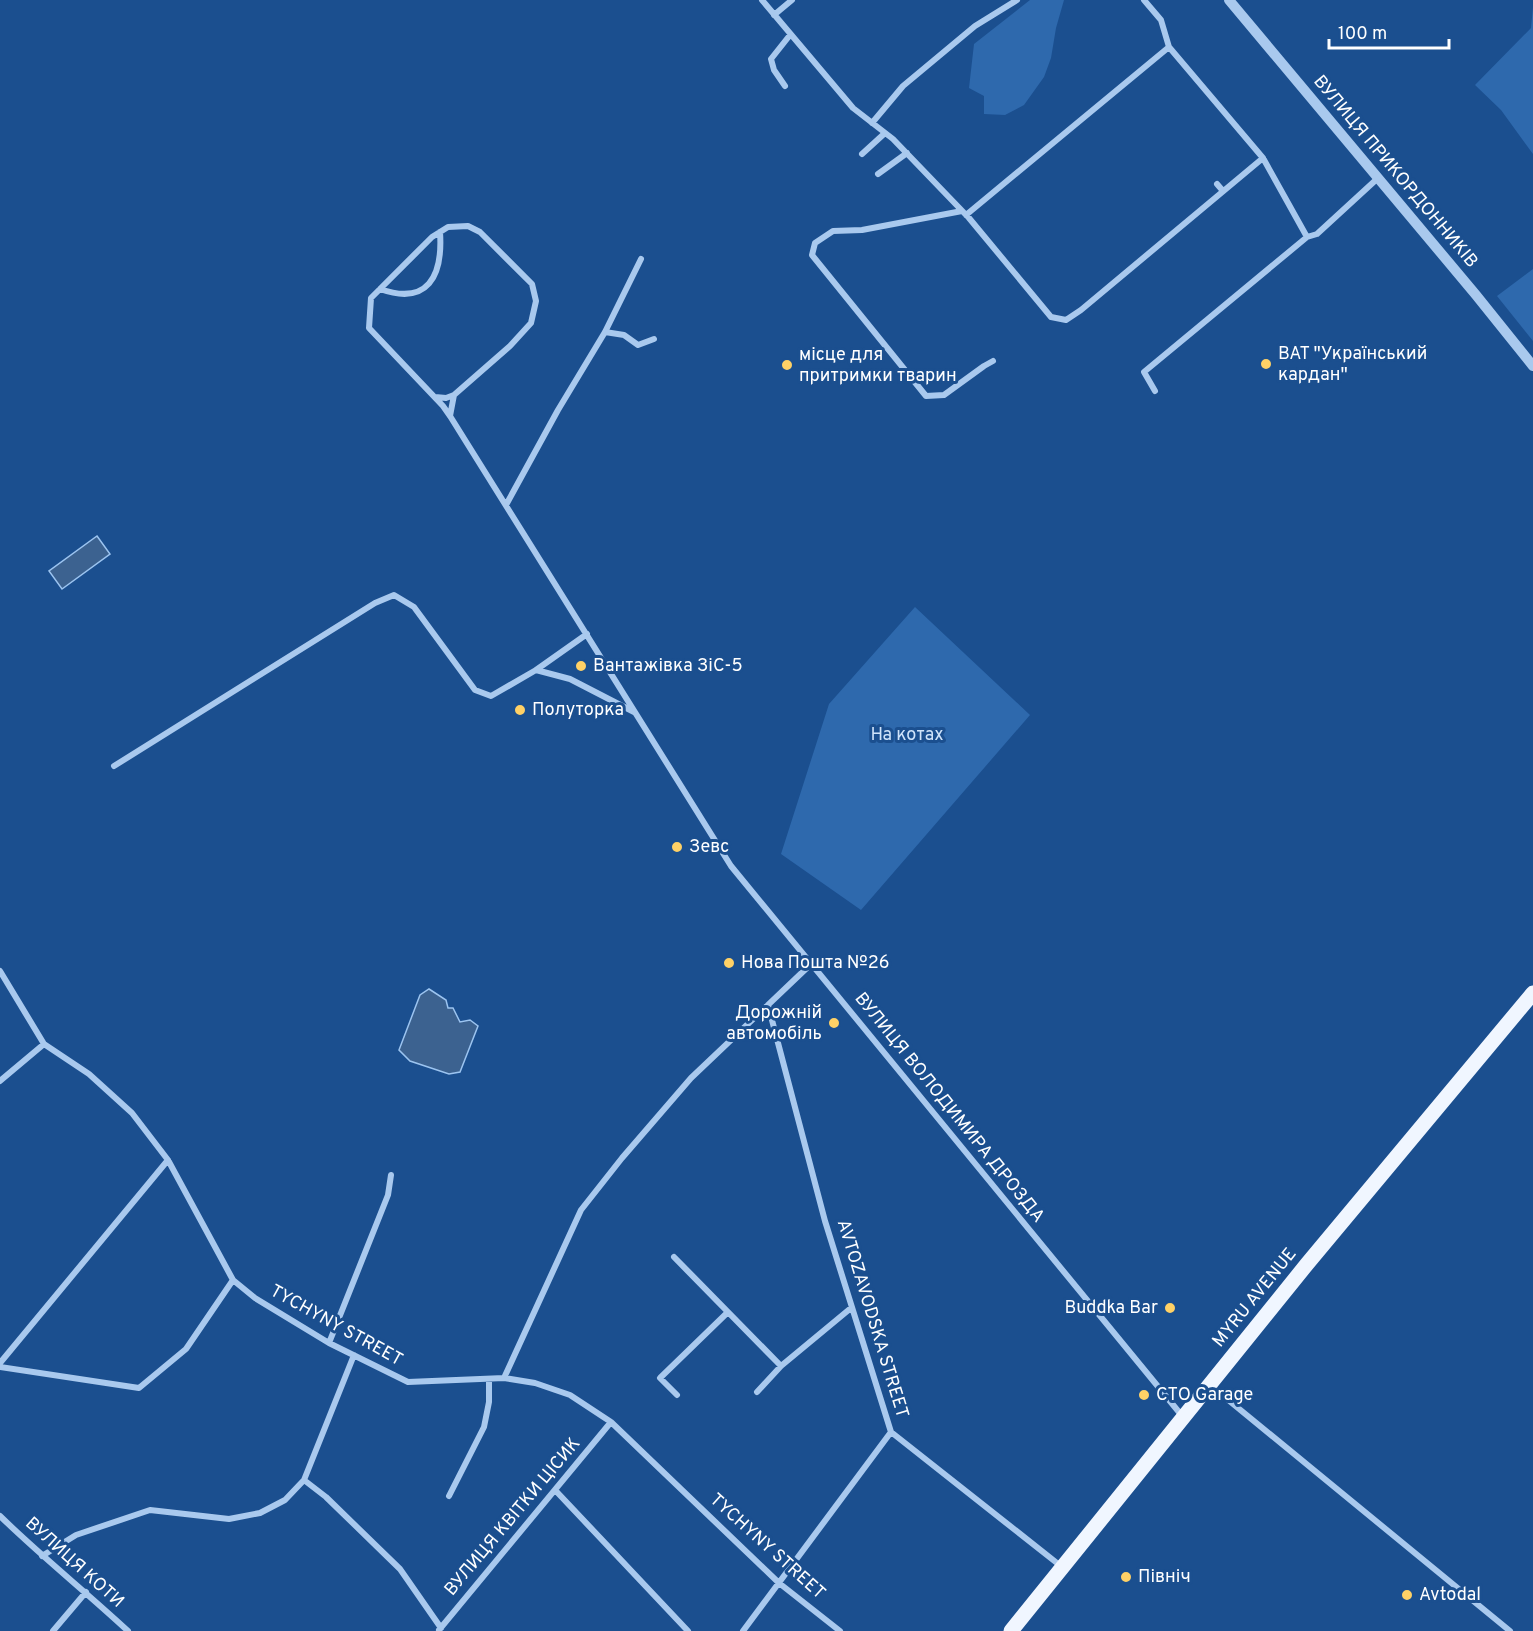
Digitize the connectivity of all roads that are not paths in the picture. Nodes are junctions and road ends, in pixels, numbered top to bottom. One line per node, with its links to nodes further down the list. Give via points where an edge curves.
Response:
1 (762, 0): 6 (street)
2 (792, 0): 6 (street)
3 (1017, 0): 10 (street, via 975,26 903,86)
4 (1144, 0): 8 (street, via 1161,20)
5 (1229, 0): 16 (street, ВУЛИЦЯ ПРИКОРДОННИКІВ)
6 (774, 15): 7 (street)
7 (790, 34): 9 (street, via 771,59); 10 (street, via 853,108)
8 (1169, 47): 14 (street); 19 (street)
9 (785, 86)
10 (872, 123): 11 (street)
11 (885, 133): 12 (street); 13 (street)
12 (907, 153): 15 (street); 19 (street)
13 (862, 154)
14 (1263, 158): 18 (street); 21 (street)
15 (878, 174)
16 (1378, 178): 21 (street, via 1317,234); 27 (street, ВУЛИЦЯ ПРИКОРДОННИКІВ)
17 (1217, 184): 18 (street)
18 (1223, 191): 19 (street, via 1066,320 1051,317)
19 (964, 213): 26 (street, via 833,231 815,243 812,255 926,396 944,395)
20 (440, 232): 23 (street, ВУЛИЦЯ ВОЛОДИМИРА ДРОЗДА); 23 (street, via 442,254 429,285 403,295); 29 (street, ВУЛИЦЯ ВОЛОДИМИРА ДРОЗДА, via 448,227 468,226 480,232 532,284 536,301 531,323)
21 (1307, 237): 28 (street, via 1144,372)
22 (641, 259): 24 (street)
23 (380, 289): 30 (street, ВУЛИЦЯ ВОЛОДИМИРА ДРОЗДА, via 371,298 369,328)
24 (605, 332): 25 (street, via 624,335 638,345); 32 (street)
25 (654, 339)
26 (993, 361)
27 (1533, 366)
28 (1155, 391)
29 (454, 395): 30 (street); 31 (street)
30 (435, 397): 31 (street, ВУЛИЦЯ ВОЛОДИМИРА ДРОЗДА)
31 (450, 417): 32 (street, ВУЛИЦЯ ВОЛОДИМИРА ДРОЗДА)
32 (506, 505): 33 (street, ВУЛИЦЯ ВОЛОДИМИРА ДРОЗДА)
33 (587, 634): 34 (street); 35 (street, ВУЛИЦЯ ВОЛОДИМИРА ДРОЗДА)
34 (536, 670): 35 (street, via 570,679); 36 (street, via 491,696 475,690 414,607 394,595 375,603)
35 (636, 714): 37 (street, ВУЛИЦЯ ВОЛОДИМИРА ДРОЗДА, via 731,866)
36 (114, 766)
37 (811, 964): 40 (street); 59 (street, ВУЛИЦЯ ВОЛОДИМИРА ДРОЗДА)
38 (0, 971): 42 (street, TYCHYNY STREET)
39 (1533, 993): 41 (main road, MYRU AVENUE)
40 (768, 1005): 48 (street, AVTOZAVODSKA STREET); 54 (street, via 691,1078 581,1210)
41 (1527, 1005): 56 (main road, MYRU AVENUE)
42 (44, 1044): 43 (street); 44 (street, TYCHYNY STREET, via 90,1074 132,1113)
43 (0, 1081)
44 (168, 1160): 47 (street, TYCHYNY STREET); 52 (street)
45 (391, 1175): 50 (street, via 388,1195)
46 (674, 1257): 49 (street)
47 (232, 1280): 50 (street, TYCHYNY STREET, via 255,1299); 52 (street, via 186,1349 139,1388)
48 (851, 1308): 53 (street); 61 (street, AVTOZAVODSKA STREET)
49 (728, 1312): 53 (street); 58 (street, via 660,1378)
50 (329, 1342): 51 (street, TYCHYNY STREET)
51 (354, 1355): 55 (street, TYCHYNY STREET, via 408,1382); 62 (street)
52 (0, 1365)
53 (781, 1366): 57 (street)
54 (504, 1378): 55 (street, TYCHYNY STREET); 60 (street, TYCHYNY STREET, via 570,1395)
55 (489, 1379): 64 (street, via 484,1427)
56 (1209, 1385): 59 (main road, MYRU AVENUE); 77 (street)
57 (757, 1392)
58 (677, 1395)
59 (1184, 1417): 67 (main road, MYRU AVENUE)
60 (611, 1422): 63 (street, ВУЛИЦЯ КВІТКИ ЦІСИК); 68 (street, TYCHYNY STREET)
61 (891, 1432): 67 (street, AVTOZAVODSKA STREET); 68 (street)
62 (304, 1480): 66 (street, via 285,1500 260,1513 229,1519 150,1510 76,1535); 70 (street, via 400,1569)
63 (555, 1490): 70 (street, ВУЛИЦЯ КВІТКИ ЦІСИК); 73 (street)
64 (449, 1496)
65 (0, 1516): 66 (street, ВУЛИЦЯ КОТИ)
66 (42, 1556): 69 (street, ВУЛИЦЯ КОТИ)
67 (1062, 1567): 76 (main road, MYRU AVENUE)
68 (779, 1583): 74 (street); 75 (street, TYCHYNY STREET)
69 (86, 1592): 71 (street); 72 (street, ВУЛИЦЯ КОТИ)
70 (440, 1629)
71 (53, 1631)
72 (128, 1631)
73 (688, 1631)
74 (743, 1631)
75 (840, 1631)
76 (1011, 1631)
77 (1510, 1631)

